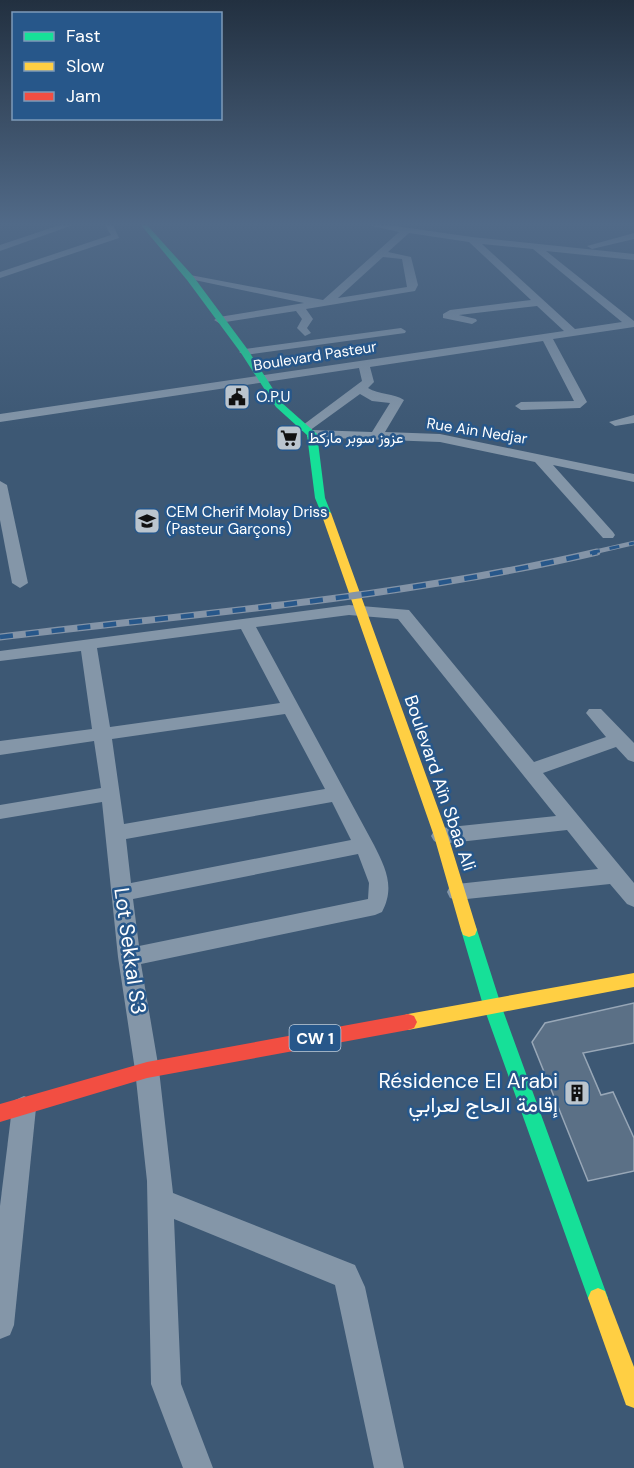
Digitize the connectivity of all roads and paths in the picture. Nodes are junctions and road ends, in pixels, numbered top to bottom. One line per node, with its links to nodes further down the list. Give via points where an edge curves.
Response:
1 (201, 294): 10 (main road)
2 (271, 294): 8 (street)
3 (337, 294): 8 (street)
4 (389, 294): 8 (street)
5 (531, 294): 7 (street)
6 (594, 294): 12 (street)
7 (540, 302): 11 (street, via 447,316); 15 (street)
8 (325, 304): 9 (street)
9 (299, 308): 10 (street); 14 (street, via 308,319 302,328)
10 (219, 320): 17 (main road)
11 (472, 321)
12 (632, 324): 15 (street, Boulevard Pasteur)
13 (401, 331): 17 (street)
14 (305, 333)
15 (574, 334): 16 (street, Boulevard Pasteur)
16 (547, 338): 18 (street, Boulevard Pasteur); 21 (street, via 581,402)
17 (245, 352): 19 (main road)
18 (364, 366): 19 (street, Boulevard Pasteur); 20 (street, via 368,382)
19 (265, 381): 22 (street, Boulevard Pasteur); 25 (main road, via 279,405)
20 (359, 388): 25 (street); 26 (street, via 376,398 398,400)
21 (521, 406)
22 (0, 418)
23 (634, 418): 24 (street)
24 (615, 422)
25 (308, 431): 26 (street, Rue Ain Nedjar); 47 (main road, Boulevard Aïn Sbaa Ali, via 320,498)
26 (376, 436): 27 (street, Rue Ain Nedjar, via 440,438)
27 (539, 458): 28 (street, Rue Ain Nedjar); 30 (street)
28 (634, 478)
29 (0, 485): 31 (street)
30 (608, 535)
31 (20, 583)
32 (246, 623): 33 (street); 35 (street); 41 (street, via 349,610 402,614)
33 (88, 643): 34 (street); 37 (street, Lot Sekkal S3)
34 (0, 656)
35 (291, 707): 37 (street); 43 (street)
36 (595, 712): 38 (street)
37 (102, 734): 39 (street); 42 (street, Lot Sekkal S3)
38 (619, 739): 40 (street); 41 (street)
39 (0, 748)
40 (634, 755)
41 (530, 770): 45 (street)
42 (111, 793): 44 (street); 46 (street, Lot Sekkal S3)
43 (337, 794): 46 (street); 48 (street)
44 (0, 812)
45 (572, 822): 47 (street); 49 (street)
46 (115, 833): 51 (street, Lot Sekkal S3)
47 (441, 836): 50 (main road, Boulevard Aïn Sbaa Ali)
48 (364, 846): 51 (street); 53 (street, via 379,876 382,894 375,906)
49 (615, 875): 50 (street); 52 (street)
50 (457, 892): 55 (main road, Boulevard Aïn Sbaa Ali)
51 (122, 893): 53 (street, Lot Sekkal S3)
52 (634, 898)
53 (129, 957): 56 (street, Lot Sekkal S3)
54 (634, 980): 55 (main road, CW 1)
55 (492, 1005): 56 (main road, CW 1); 60 (main road, Boulevard Aïn Sbaa Ali)
56 (147, 1070): 57 (main road, CW 1); 58 (street, Lot Sekkal S3)
57 (12, 1111): 59 (street)
58 (161, 1201): 61 (street, Lot Sekkal S3, via 166,1384); 62 (street, via 345,1275 351,1287)
59 (0, 1325)
60 (634, 1397)
61 (198, 1468)
62 (389, 1468)

